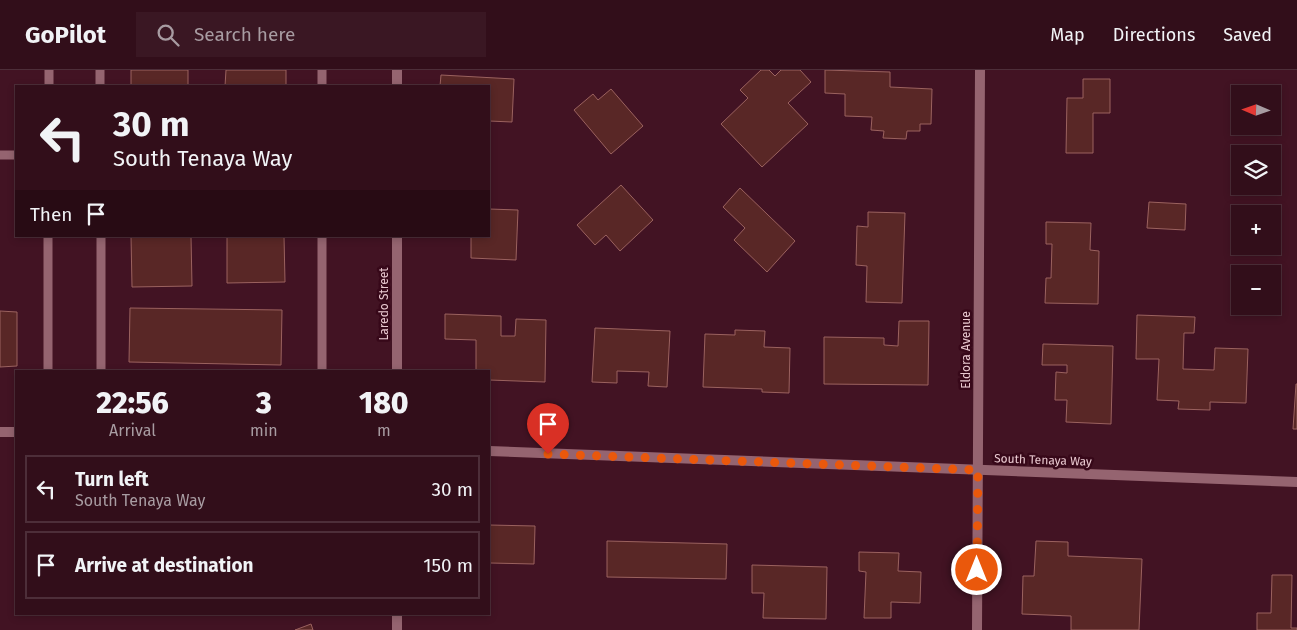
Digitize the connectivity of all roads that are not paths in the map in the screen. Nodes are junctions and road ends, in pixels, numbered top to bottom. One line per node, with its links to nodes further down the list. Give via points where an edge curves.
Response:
1 (49, 70): 6 (lane)
2 (100, 70): 7 (lane)
3 (322, 70): 8 (lane)
4 (397, 70): 9 (street)
5 (980, 70): 23 (street, Eldora Avenue)
6 (49, 85)
7 (100, 85)
8 (322, 85)
9 (397, 85)
10 (0, 155): 11 (lane)
11 (15, 155)
12 (48, 237): 16 (lane)
13 (101, 237): 17 (lane)
14 (322, 237): 18 (lane)
15 (397, 237): 19 (street, Laredo Street)
16 (48, 370)
17 (101, 370)
18 (322, 370)
19 (397, 370)
20 (0, 432): 21 (street)
21 (15, 432)
22 (490, 452): 23 (street, South Tenaya Way)
23 (978, 470): 24 (street, South Tenaya Way); 27 (street, Eldora Avenue)
24 (1297, 482)
25 (397, 615): 26 (street)
26 (397, 630)
27 (977, 630)

